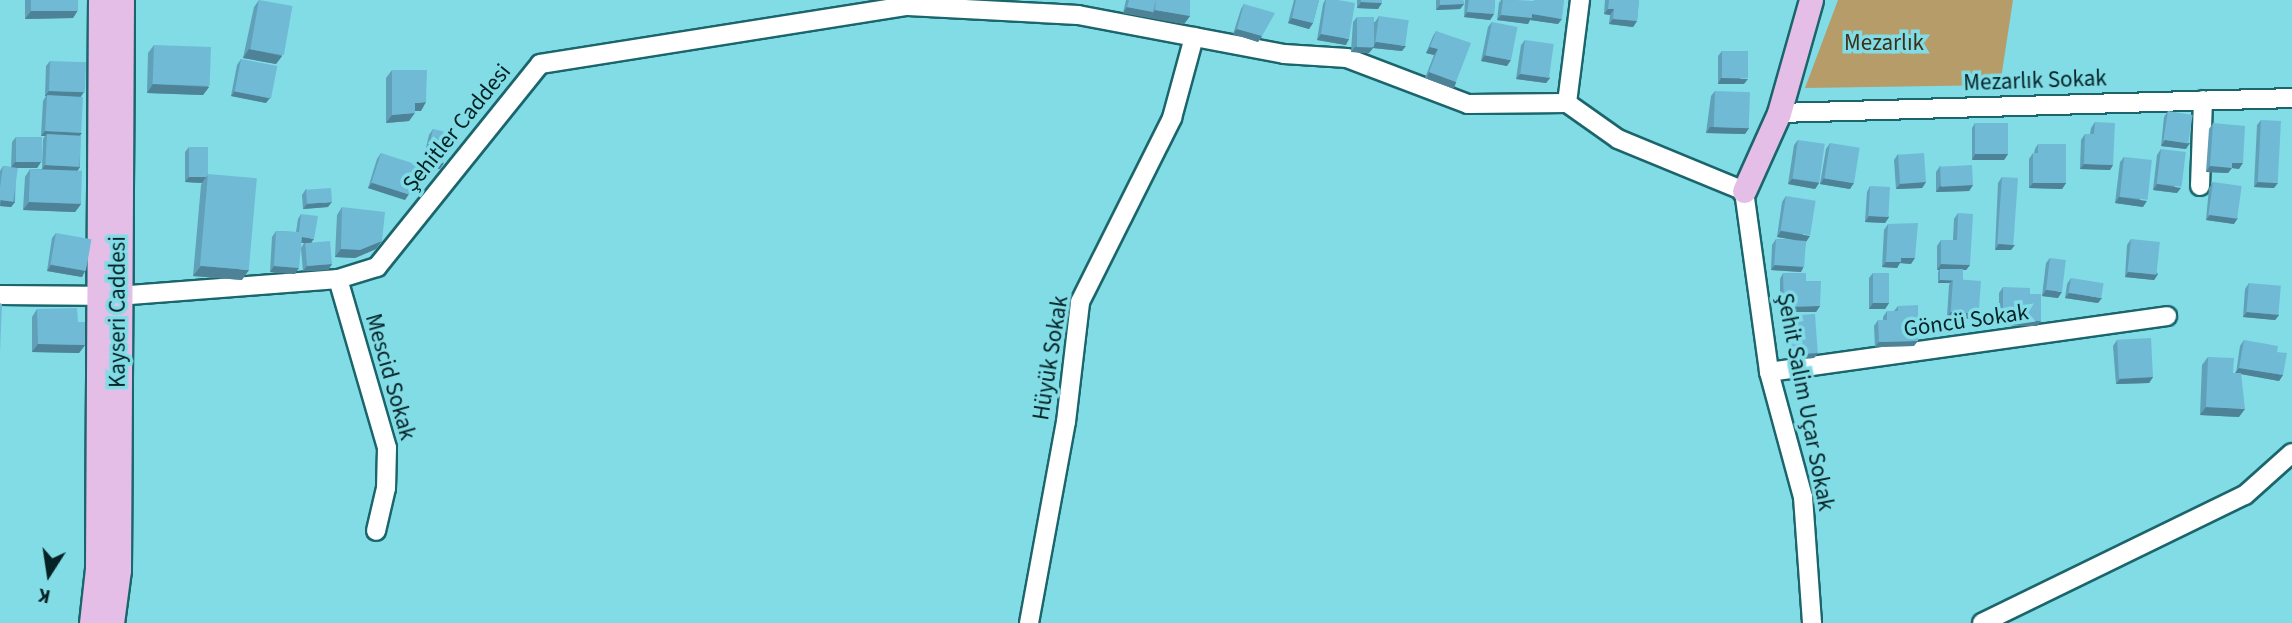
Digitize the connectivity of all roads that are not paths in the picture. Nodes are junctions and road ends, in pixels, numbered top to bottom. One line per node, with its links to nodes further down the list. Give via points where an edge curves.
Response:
1 (100, 0): 15 (main road, Kayseri Caddesi)
2 (122, 0): 15 (main road, Kayseri Caddesi)
3 (1580, 0): 9 (street)
4 (1811, 0): 10 (main road)
5 (908, 3): 6 (street, Şehitler Caddesi, via 1078,15); 13 (street, Şehitler Caddesi, via 540,64 377,267)
6 (1195, 37): 9 (street, Şehitler Caddesi, via 1284,54 1347,58 1468,104); 22 (street, Hüyük Sokak, via 1172,118 1080,302 1066,422)
7 (2292, 98): 8 (street, Mezarlık Sokak)
8 (2203, 100): 10 (street, Mezarlık Sokak); 11 (street)
9 (1567, 103): 12 (street, via 1618,139)
10 (1779, 113): 12 (main road)
11 (2200, 186)
12 (1744, 191): 17 (street, Şehit Salim Uçar Sokak)
13 (338, 279): 15 (street, Şehitler Caddesi); 19 (street, Mescid Sokak, via 387,448 386,488)
14 (0, 295): 15 (street, Şehitler Caddesi)
15 (107, 297): 20 (main road, Kayseri Caddesi); 21 (main road, Kayseri Caddesi, via 118,569)
16 (2167, 316): 17 (street, Göncü Sokak)
17 (1769, 372): 23 (street, Şehit Salim Uçar Sokak, via 1803,496)
18 (2292, 453): 24 (street, via 2245,495)
19 (376, 531)
20 (91, 623)
21 (112, 623)
22 (1030, 623)
23 (1812, 623)
24 (1982, 623)

